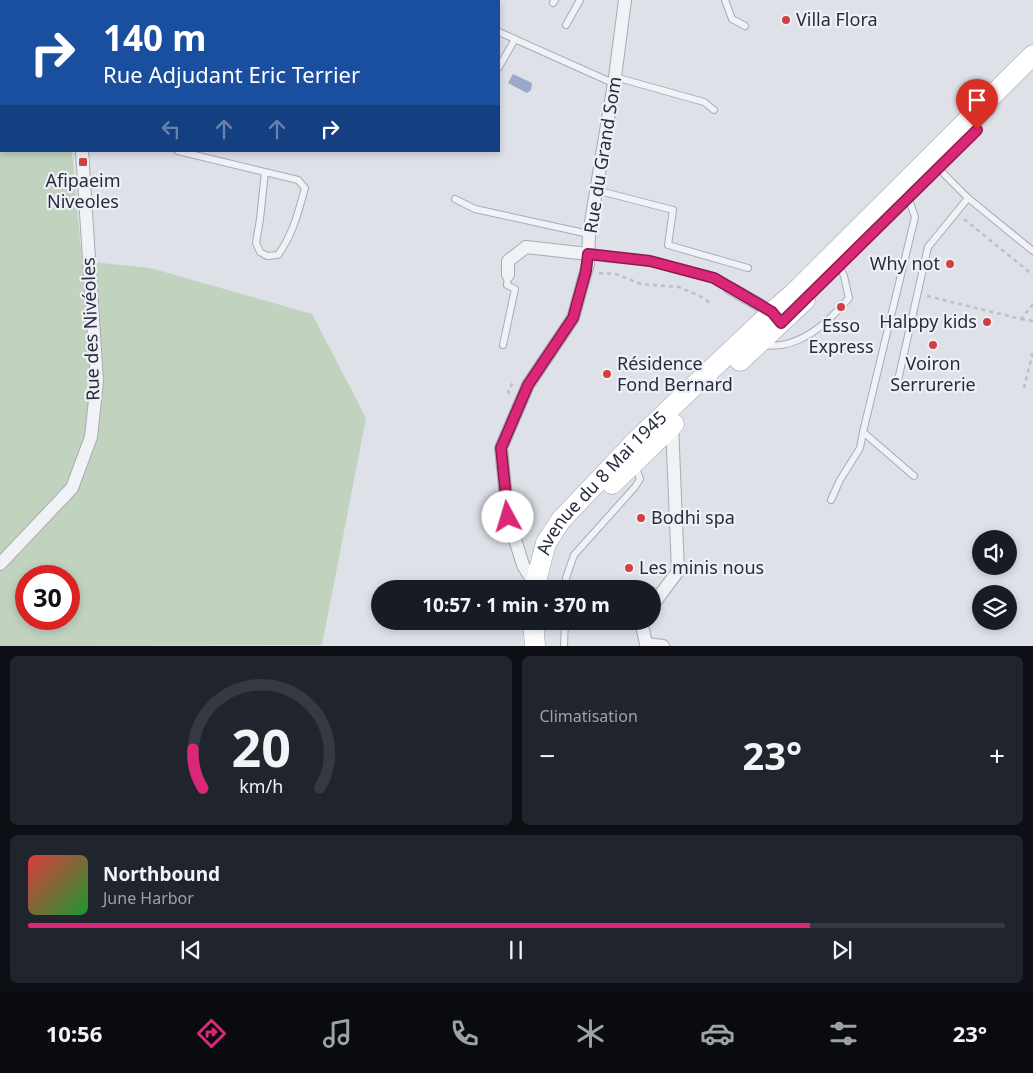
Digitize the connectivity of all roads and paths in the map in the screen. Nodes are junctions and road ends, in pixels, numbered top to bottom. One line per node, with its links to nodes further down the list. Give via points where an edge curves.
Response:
1 (580, 0): 4 (lane)
2 (625, 0): 11 (street, Rue du Grand Som)
3 (726, 0): 5 (lane, via 732,18)
4 (566, 26)
5 (745, 26)
6 (500, 32): 7 (lane)
7 (515, 39): 9 (lane); 11 (lane)
8 (1033, 55): 15 (main road, Avenue du 8 Mai 1945)
9 (500, 64)
10 (1033, 75): 15 (main road, Avenue du 8 Mai 1945)
11 (614, 80): 12 (lane, via 704,102); 17 (street, Rue du Grand Som)
12 (714, 110)
13 (82, 152): 49 (street, Rue des Nivéoles, via 97,381 91,436 72,488)
14 (182, 152): 16 (lane)
15 (933, 164): 18 (main road, Avenue du 8 Mai 1945); 19 (lane); 34 (main road, Avenue du 8 Mai 1945, via 793,294)
16 (265, 172): 16 (lane, via 298,180 305,188 288,241 278,255 267,256 260,252 256,243)
17 (596, 190): 22 (street, Rue du Grand Som); 26 (lane, via 673,210 668,245)
18 (908, 197): 25 (main road, Avenue du 8 Mai 1945); 45 (lane, via 915,217)
19 (968, 198): 21 (lane); 23 (lane)
20 (455, 199): 22 (lane, via 476,210)
21 (956, 213): 29 (path); 31 (lane, via 928,247)
22 (589, 234): 24 (street, Rue du Grand Som)
23 (1033, 251)
24 (588, 254): 27 (street, Rue du Grand Som); 28 (street, via 526,247 508,261); 30 (lane, via 650,261 714,278)
25 (839, 266): 34 (main road, Avenue du 8 Mai 1945); 38 (lane, via 849,298 836,314 812,333 791,342 775,346)
26 (748, 268)
27 (586, 271): 33 (path, via 616,274 641,284 678,288 704,298); 43 (street, Rue du Grand Som, via 573,318 528,385)
28 (508, 275): 37 (lane, via 507,285 515,289)
29 (1033, 275)
30 (730, 288): 34 (street)
31 (918, 293): 35 (path); 40 (lane)
32 (1033, 304): 35 (path)
33 (712, 305)
34 (777, 317): 38 (main road, Avenue du 8 Mai 1945); 44 (main road, Avenue du 8 Mai 1945)
35 (1021, 319): 36 (path)
36 (1033, 321)
37 (503, 344)
38 (759, 344): 44 (main road, Avenue du 8 Mai 1945)
39 (1033, 351): 42 (path)
40 (898, 380)
41 (514, 382): 43 (path, via 508,390)
42 (1024, 388)
43 (518, 408): 50 (street, Rue du Grand Som, via 501,448 508,517 523,565)
44 (668, 420): 46 (main road, Avenue du 8 Mai 1945); 53 (street, via 678,571)
45 (863, 432): 47 (lane); 48 (lane, via 860,448)
46 (637, 450): 51 (main road, Avenue du 8 Mai 1945, via 570,528); 52 (lane, via 640,479 574,555)
47 (914, 476)
48 (831, 500)
49 (0, 564)
50 (532, 580)
51 (539, 580)
52 (566, 580)
53 (661, 594)
54 (534, 630): 57 (main road)
55 (565, 630): 58 (lane)
56 (643, 630): 59 (street, via 646,644)
57 (535, 646)
58 (564, 646)
59 (663, 646)

